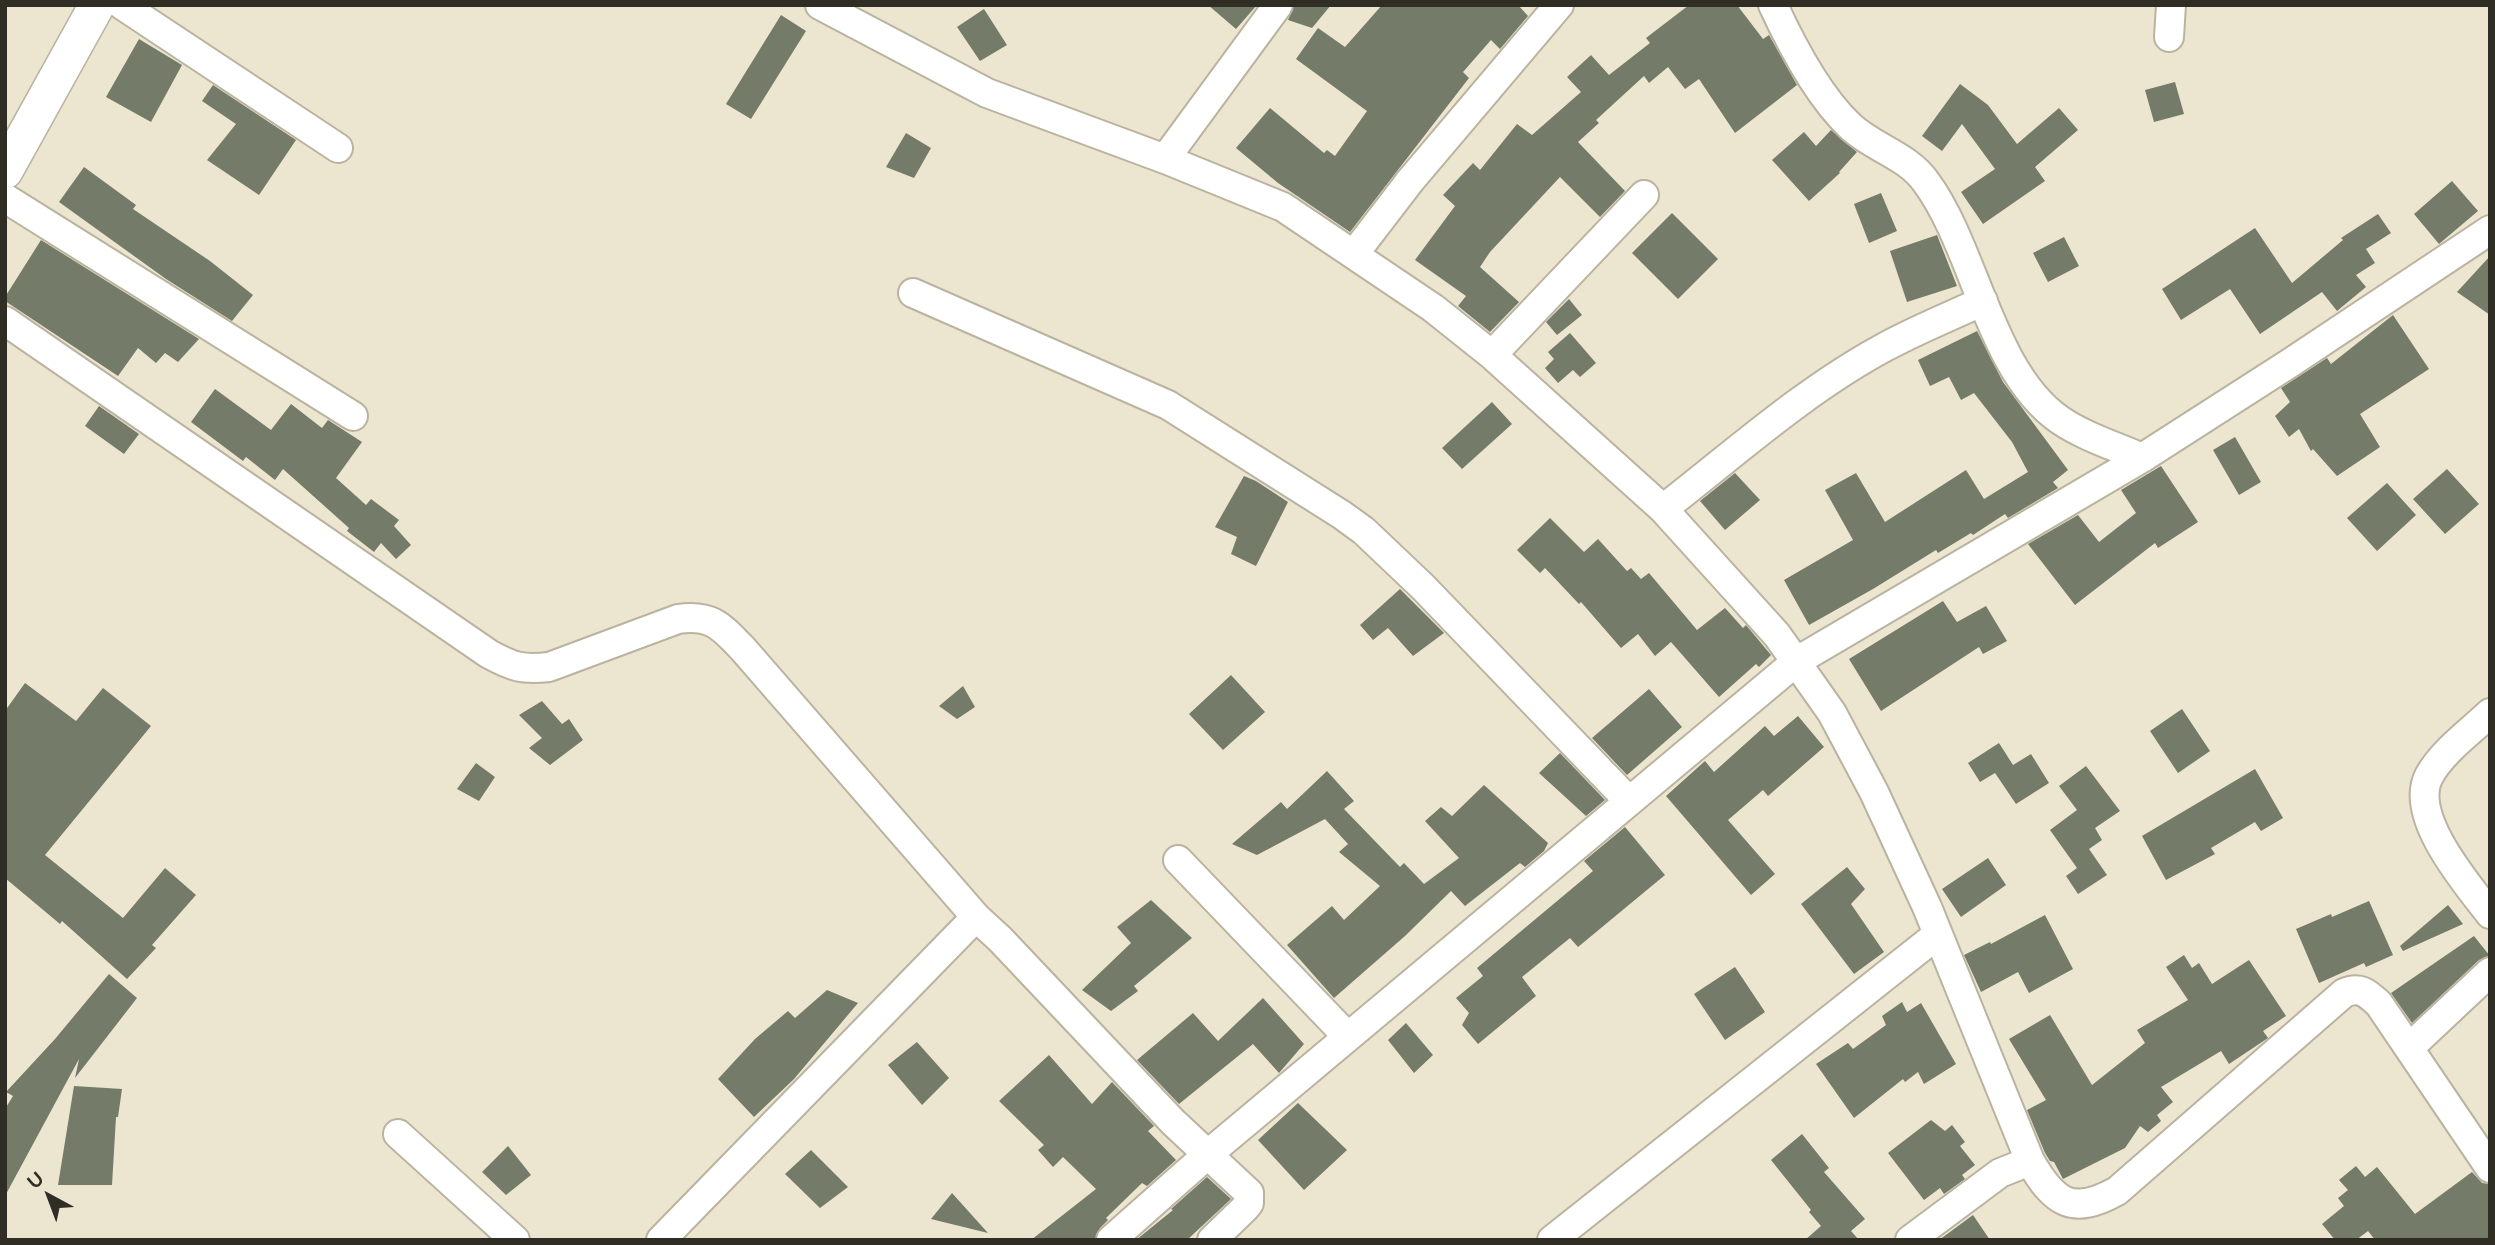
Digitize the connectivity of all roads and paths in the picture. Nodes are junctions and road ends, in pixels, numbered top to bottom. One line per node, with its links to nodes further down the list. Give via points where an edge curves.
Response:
1 (97, 5): 10 (street)
2 (122, 5): 9 (street)
3 (820, 5): 11 (street, via 987,93)
4 (1278, 5): 11 (street)
5 (1559, 5): 15 (street)
6 (1773, 5): 17 (street, via 1808,70 1848,125 1913,167 1927,182)
7 (2171, 5): 8 (street)
8 (2169, 37)
9 (338, 148)
10 (10, 152)
11 (1166, 159): 15 (street, via 1283,206)
12 (1644, 195): 19 (street)
13 (5, 198): 20 (street)
14 (2490, 229): 21 (street)
15 (1353, 254): 19 (street)
16 (913, 293): 25 (street, via 1168,405 1342,515 1423,587)
17 (1983, 301): 21 (street, via 1999,338 2036,398 2060,420); 22 (street, via 1885,347 1830,382)
18 (5, 321): 28 (street, via 513,667 550,667 678,619 696,616 714,622 743,649)
19 (1492, 355): 22 (street)
20 (353, 416)
21 (2142, 458): 23 (street)
22 (1663, 509): 23 (street)
23 (1797, 661): 25 (street); 29 (street, via 1832,713 1874,792 1927,907)
24 (2490, 713): 27 (street, via 2430,775 2425,797 2426,810 2451,862)
25 (1629, 801): 31 (street)
26 (1178, 860): 31 (street)
27 (2490, 914)
28 (976, 917): 34 (street); 38 (street)
29 (1926, 942): 35 (street); 41 (street)
30 (2490, 972): 32 (street)
31 (1348, 1038): 34 (street)
32 (2409, 1048): 35 (street, via 2378,1004 2363,990 2353,989 2140,1172 2098,1202 2079,1205 2064,1200); 36 (street)
33 (398, 1133): 37 (street)
34 (1207, 1156): 39 (street); 40 (street, via 1245,1188 1250,1198)
35 (2016, 1166): 42 (street)
36 (2490, 1168)
37 (515, 1240)
38 (661, 1240)
39 (1111, 1240)
40 (1212, 1240)
41 (1552, 1240)
42 (1910, 1240)

